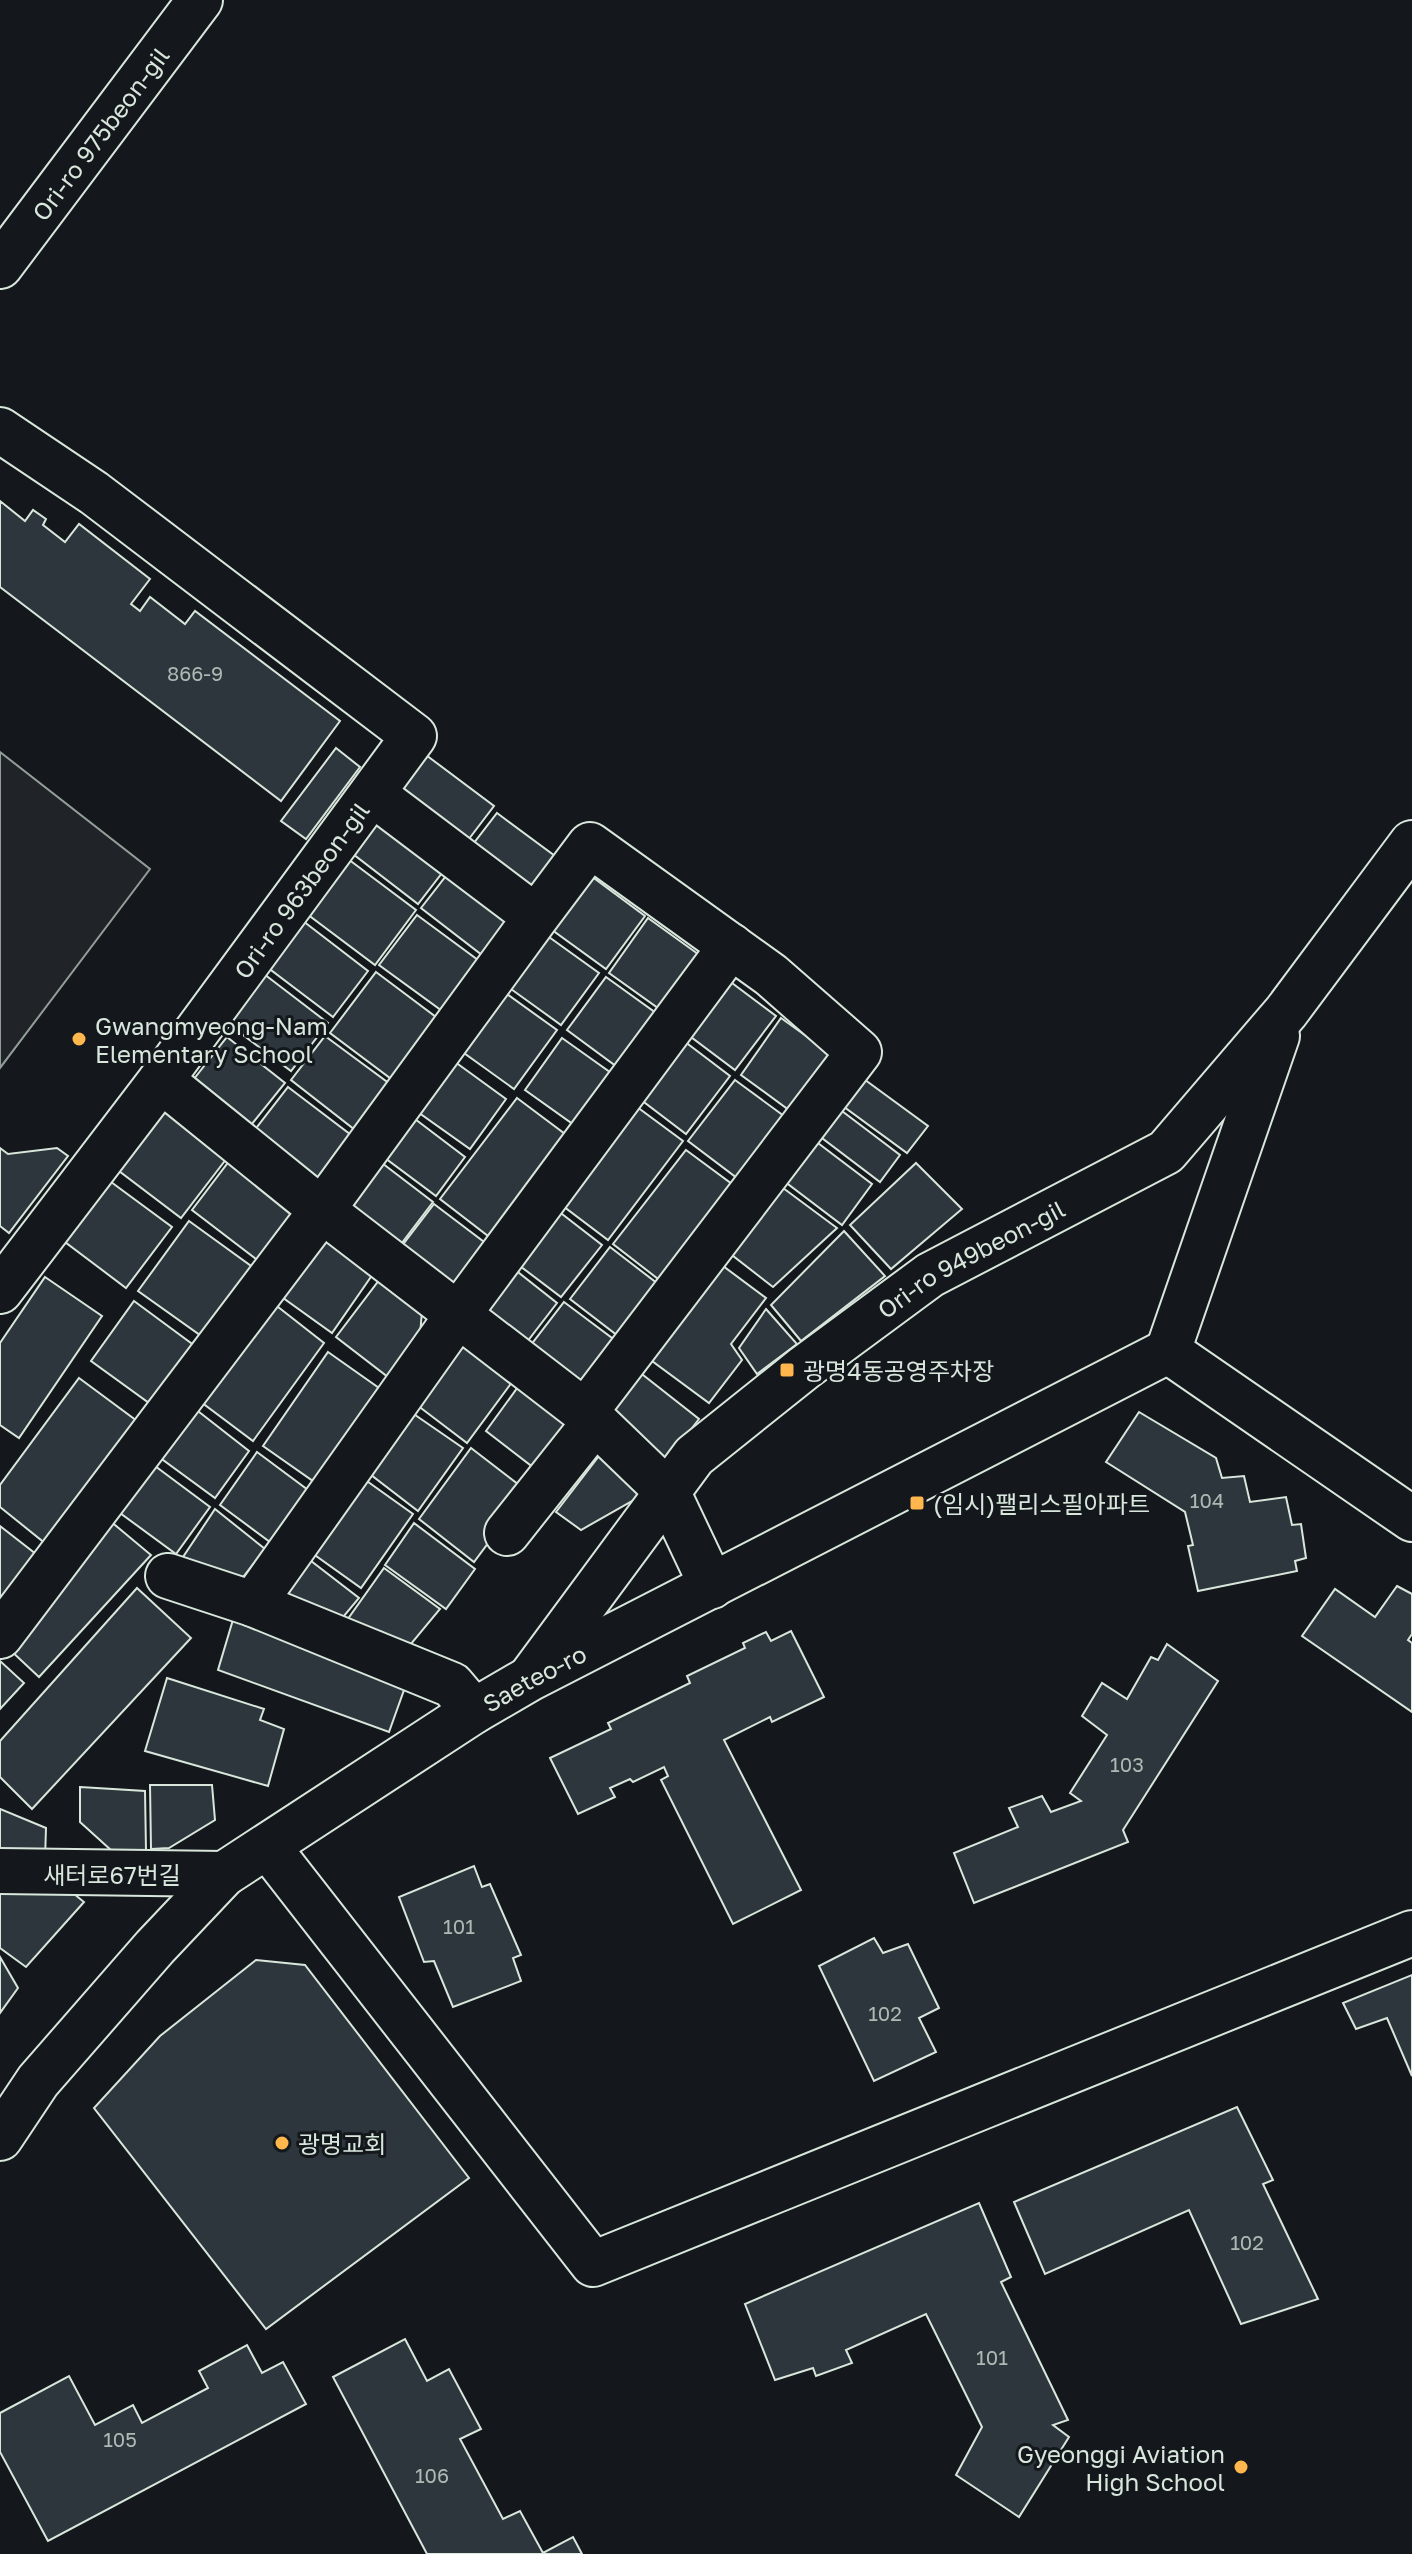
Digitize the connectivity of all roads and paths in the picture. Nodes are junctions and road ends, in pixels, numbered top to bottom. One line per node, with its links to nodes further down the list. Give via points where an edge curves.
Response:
1 (200, 0): 2 (street, Ori-ro 975beon-gil)
2 (0, 266)
3 (0, 430): 4 (street, Ori-ro 963beon-gil, via 94,493 414,736)
4 (373, 794): 6 (street); 9 (street, Ori-ro 963beon-gil)
5 (1412, 843): 8 (street, Ori-ro 949beon-gil)
6 (536, 917): 7 (street, via 590,845); 10 (street)
7 (731, 946): 12 (street); 14 (street, via 859,1052)
8 (1286, 1012): 13 (street); 15 (street, Ori-ro 949beon-gil, via 1166,1152 930,1275 694,1456)
9 (161, 1080): 10 (street); 11 (street, Ori-ro 963beon-gil)
10 (322, 1210): 12 (street); 23 (street)
11 (0, 1291)
12 (457, 1316): 14 (street); 21 (street)
13 (1168, 1351): 16 (street); 20 (street, Saeteo-ro)
14 (590, 1417): 15 (street); 17 (street)
15 (667, 1491): 18 (street, Ori-ro 949beon-gil); 20 (street)
16 (1412, 1519)
17 (507, 1533)
18 (604, 1575): 22 (street, via 605,1612); 24 (street, Ori-ro 949beon-gil)
19 (168, 1576): 21 (street)
20 (712, 1586): 22 (street, Saeteo-ro)
21 (253, 1604): 25 (street, via 452,1685)
22 (627, 1629): 24 (street, Saeteo-ro)
23 (0, 1636)
24 (529, 1679): 25 (street, Saeteo-ro)
25 (474, 1711): 26 (street, Saeteo-ro)
26 (268, 1847): 28 (street, Saeteo-ro); 29 (street, via 593,2264)
27 (0, 1871): 28 (street, 새터로67번길)
28 (224, 1874): 30 (street, Saeteo-ro, via 38,2081)
29 (1412, 1933)
30 (3, 2128)

